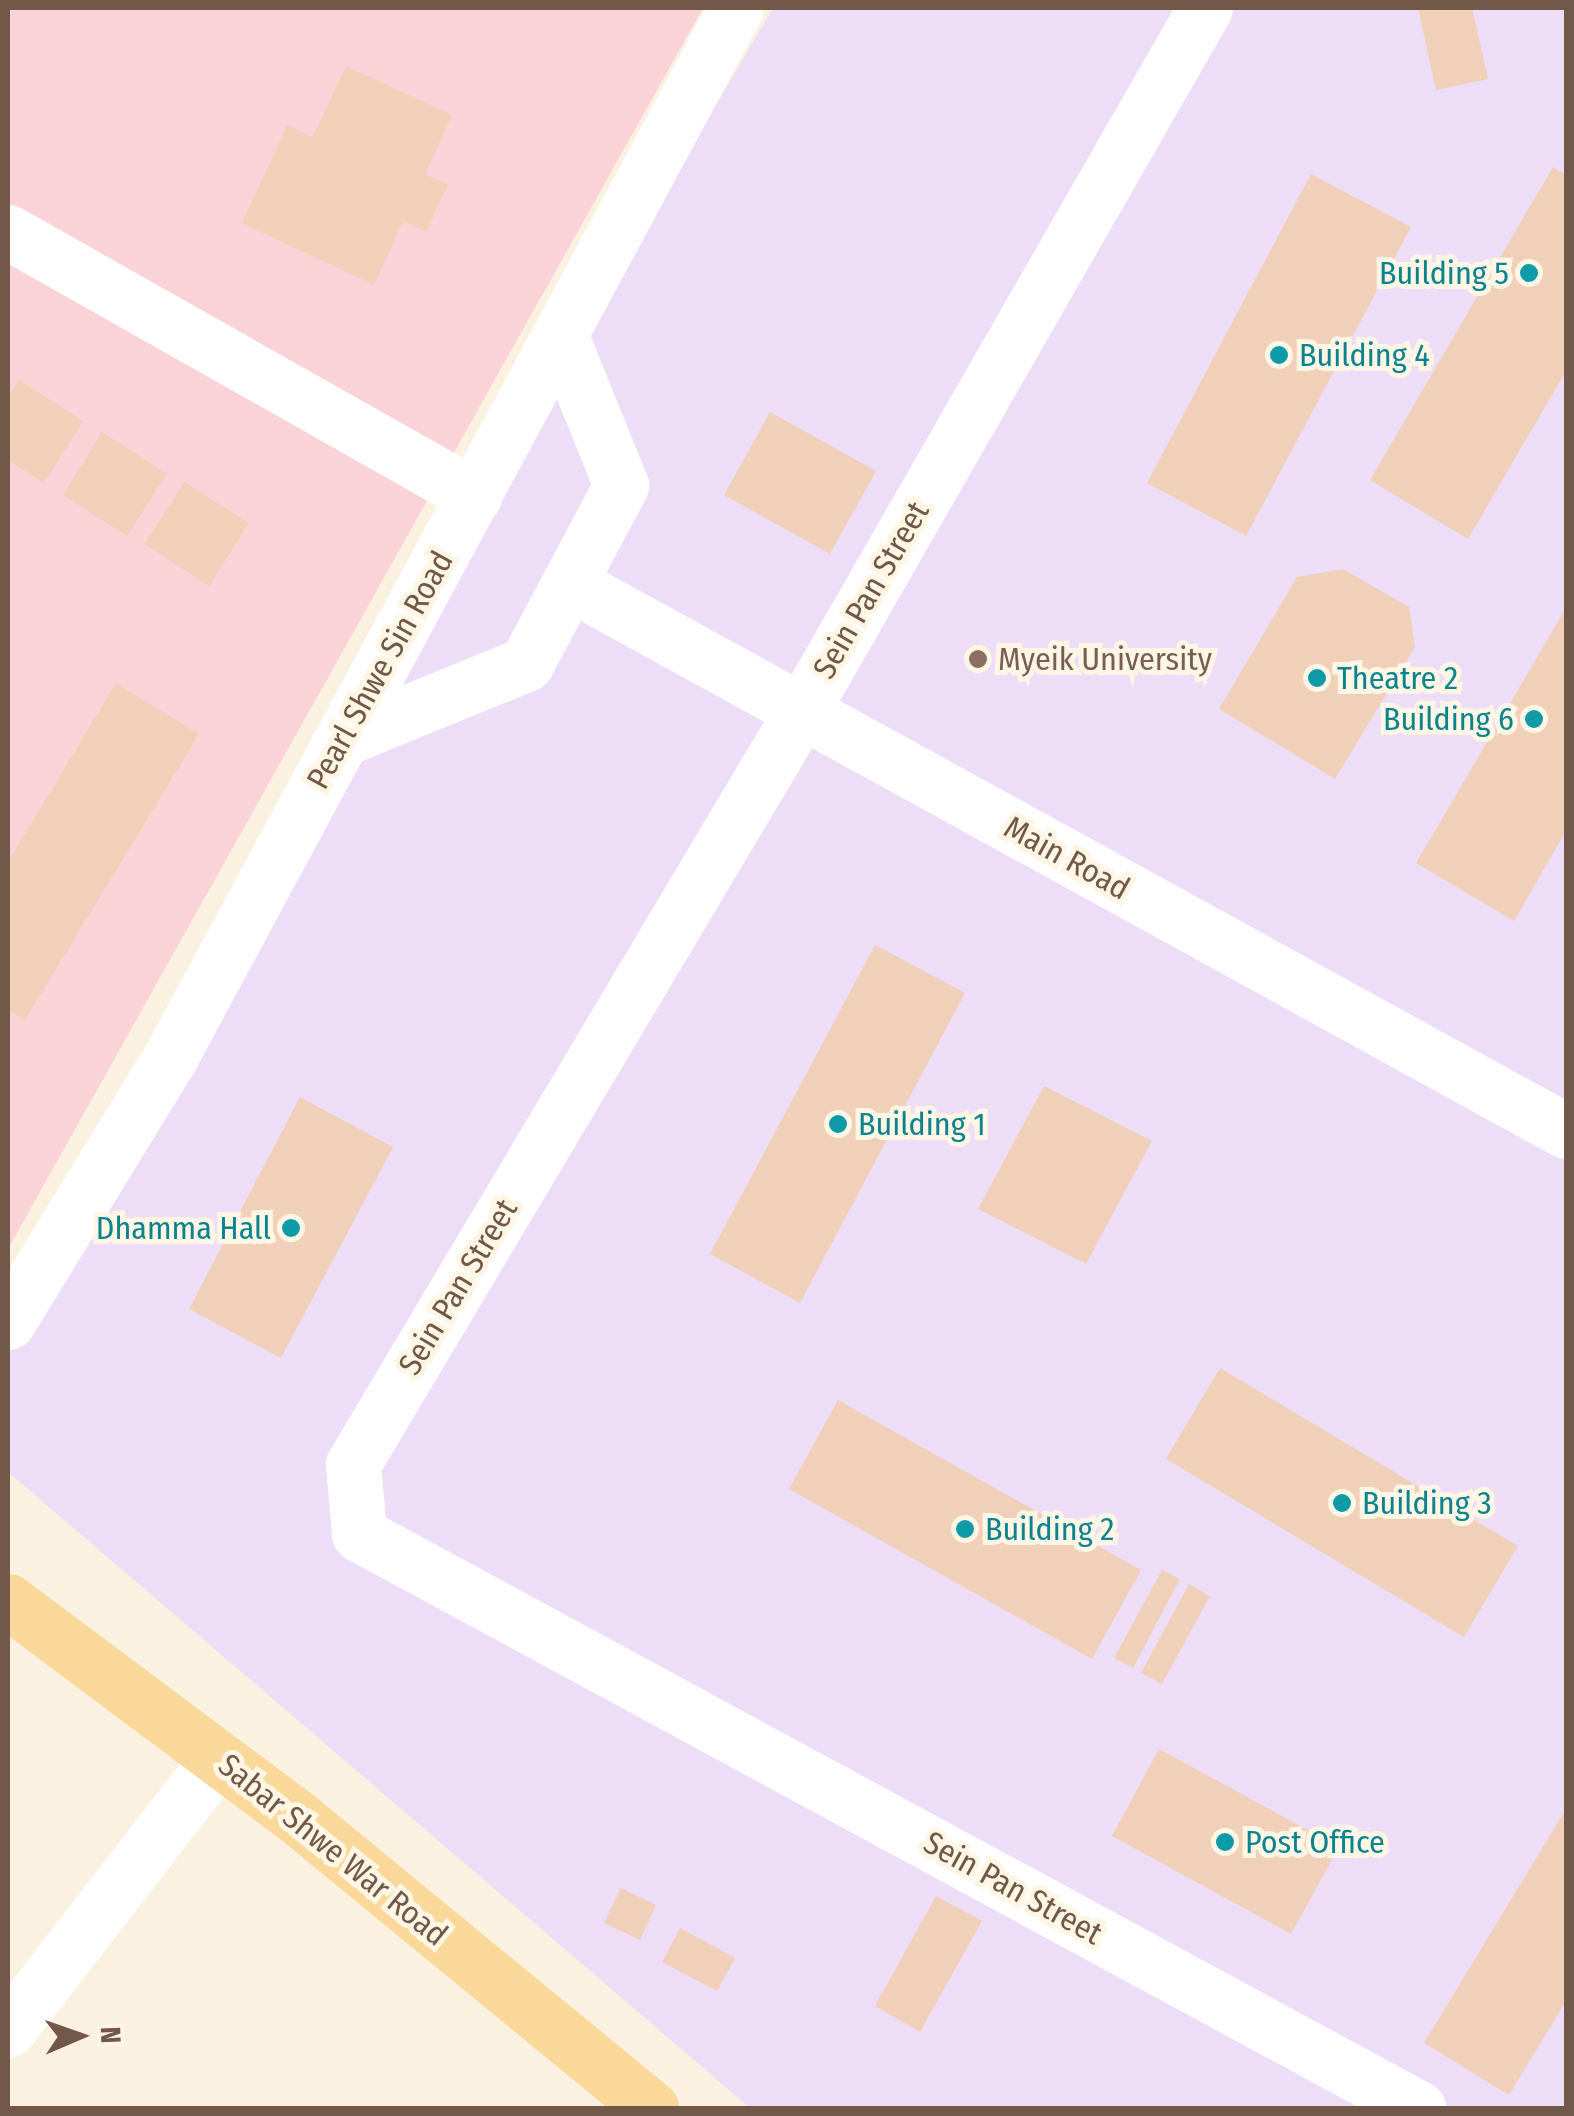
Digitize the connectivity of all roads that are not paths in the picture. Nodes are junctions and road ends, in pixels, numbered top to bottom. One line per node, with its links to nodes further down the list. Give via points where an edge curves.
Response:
1 (736, 8): 4 (street, Pearl Shwe Sin Road)
2 (1204, 8): 7 (street, Sein Pan Street)
3 (8, 232): 5 (street)
4 (562, 339): 5 (street, Pearl Shwe Sin Road); 6 (street, via 621,486)
5 (476, 496): 8 (street, Pearl Shwe Sin Road)
6 (568, 584): 7 (street, Main Road); 8 (street, via 526,664)
7 (801, 712): 9 (street, Main Road); 15 (street, Sein Pan Street, via 353,1464 359,1534)
8 (342, 739): 10 (street, Pearl Shwe Sin Road, via 172,1054)
9 (1566, 1131)
10 (8, 1322)
11 (8, 1601): 12 (main road, Sabar Shwe War Road)
12 (218, 1758): 13 (street); 14 (main road, Sabar Shwe War Road)
13 (8, 2030)
14 (651, 2108)
15 (1418, 2108)

